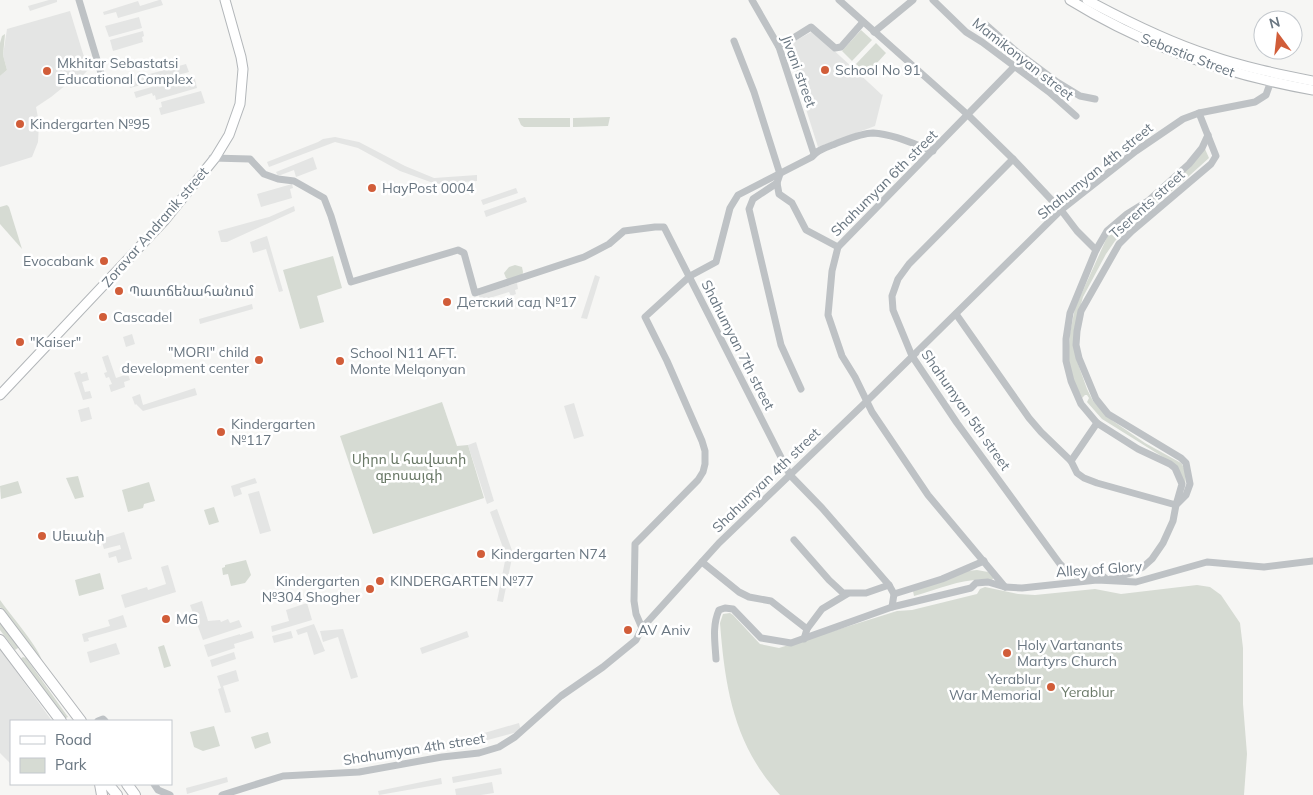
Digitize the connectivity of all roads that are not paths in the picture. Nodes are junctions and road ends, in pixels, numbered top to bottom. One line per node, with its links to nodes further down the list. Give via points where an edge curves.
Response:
1 (79, 0): 16 (street)
2 (223, 0): 30 (main road, Zoravar Andranik street, via 241,57 242,88 229,135)
3 (752, 0): 13 (street, Jivani street)
4 (840, 0): 9 (street)
5 (913, 0): 11 (street)
6 (933, 0): 15 (street, Mamikonyan street, via 966,32)
7 (1070, 0): 20 (main road, Sebastia Street, via 1175,53)
8 (1087, 0): 17 (main road, Sebastia Street, via 1179,44)
9 (863, 22): 11 (street); 13 (street, via 841,47 835,48 811,27)
10 (986, 25): 14 (street)
11 (874, 32): 25 (street)
12 (734, 41): 32 (street)
13 (779, 47): 29 (street, Jivani street)
14 (1017, 52): 15 (street, Shahumyan 6th street); 19 (street)
15 (1011, 65): 22 (street, Mamikonyan street); 25 (street, Shahumyan 6th street)
16 (101, 73)
17 (1274, 73): 18 (main road, Sebastia Street); 20 (street, Shahumyan 4th street)
18 (1313, 81)
19 (1057, 82): 22 (street); 23 (street, via 1080,96)
20 (1270, 83): 21 (main road, Sebastia Street); 24 (street, Shahumyan 4th street, via 1264,97 1255,102)
21 (1313, 90)
22 (1049, 92): 26 (street, Mamikonyan street)
23 (1095, 99)
24 (1199, 114): 27 (street, Tserents street); 34 (street, Shahumyan 4th street, via 1183,119 1136,151)
25 (968, 115): 28 (street, Shahumyan 6th street); 31 (street)
26 (1076, 116)
27 (1208, 135): 36 (street, Tserents street, via 1189,164 1148,201 1107,230); 47 (street, Tserents street, via 1216,156 1211,164 1118,244 1081,311 1077,331 1079,358 1096,399 1108,414 1186,463 1190,484)
28 (933, 151): 29 (street, via 901,139 871,133); 35 (street, Shahumyan 6th street)
29 (814, 154): 32 (street)
30 (213, 158): 37 (street, Shahumyan 7th street, via 250,159 264,174 294,181 324,198 351,282 458,250 464,253 475,293 584,257 609,244 624,231 655,227 664,227); 40 (main road, Zoravar Andranik street, via 158,224); 42 (main road, Zoravar Andranik street, via 156,230)
31 (1013, 159): 34 (street); 39 (street, Shahumyan 5th street, via 898,279 892,296 893,310)
32 (780, 174): 33 (street); 37 (street, via 738,194 730,208 716,262)
33 (777, 183): 35 (street, via 779,194 792,203 806,230); 41 (street, via 753,199 749,209 781,346)
34 (1061, 210): 36 (street); 38 (street, Shahumyan 4th street)
35 (838, 247): 43 (street, Shahumyan 6th street, via 828,315 842,356)
36 (1096, 250): 44 (street, Tserents street, via 1070,313 1066,360 1081,404)
37 (690, 276): 46 (street, Shahumyan 7th street); 59 (street, via 645,317 697,426 706,451 704,472 635,544 634,601)
38 (956, 314): 39 (street, Shahumyan 4th street); 45 (street, via 1029,418)
39 (912, 356): 43 (street, Shahumyan 4th street); 52 (street, Shahumyan 5th street, via 1060,564 1073,574 1097,574)
40 (0, 388)
41 (801, 389)
42 (0, 395)
43 (867, 401): 46 (street, Shahumyan 4th street); 49 (street, Shahumyan 6th street, via 928,495)
44 (1097, 423): 45 (street); 47 (street, Tserents street, via 1174,468 1182,484)
45 (1071, 461): 47 (street, via 1084,478)
46 (790, 475): 51 (street, Shahumyan 4th street); 53 (street, Shahumyan 7th street)
47 (1176, 505): 52 (street, Tserents street, via 1173,521 1152,559 1133,572)
48 (794, 540): 55 (street, via 829,580 843,594)
49 (984, 560): 54 (street, Shahumyan 6th street); 56 (street, via 942,579)
50 (1313, 561): 52 (street, Alley of Glory, via 1264,567 1207,562 1136,582)
51 (702, 562): 59 (street, Shahumyan 4th street); 60 (street, via 739,592 771,600)
52 (1106, 580): 54 (street, Alley of Glory, via 1032,588)
53 (889, 586): 55 (street); 56 (street, Shahumyan 7th street)
54 (1005, 587): 57 (street, Alley of Glory, via 988,582 976,583 971,588)
55 (848, 594): 60 (street, via 822,609)
56 (894, 594): 57 (street)
57 (892, 607): 62 (street, Alley of Glory)
58 (0, 614): 63 (highway)
59 (642, 628): 71 (street, Shahumyan 4th street, via 636,640 499,747 359,772 283,776)
60 (807, 629): 62 (street)
61 (0, 638): 63 (highway, via 16,655); 65 (highway)
62 (804, 639): 64 (street, Alley of Glory, via 784,643 761,638 733,609 725,608 719,610 716,617)
63 (25, 648): 66 (highway)
64 (716, 659)
65 (60, 720)
66 (80, 720)
67 (128, 785): 69 (highway)
68 (155, 785): 70 (street)
69 (136, 795)
70 (170, 795)
71 (222, 795)

